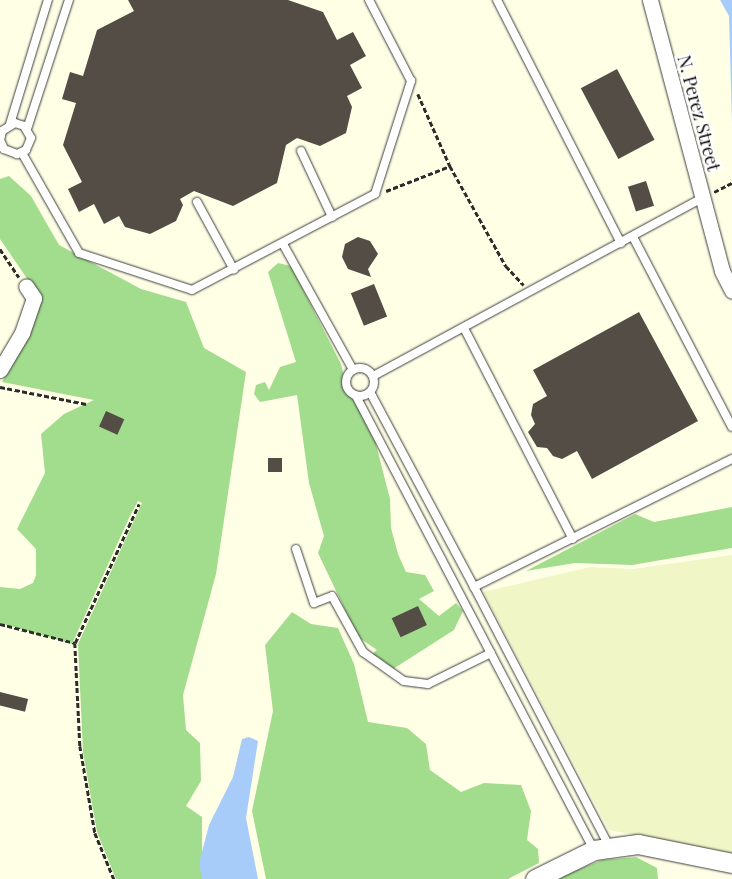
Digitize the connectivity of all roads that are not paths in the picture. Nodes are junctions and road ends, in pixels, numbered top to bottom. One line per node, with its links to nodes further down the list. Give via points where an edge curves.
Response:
1 (48, 0): 6 (lane)
2 (69, 0): 7 (lane)
3 (369, 0): 13 (lane, via 411,81 375,194)
4 (497, 0): 16 (lane)
5 (650, 0): 11 (street, N. Perez Street)
6 (10, 124): 7 (lane); 8 (lane)
7 (28, 129): 10 (lane, via 30,142)
8 (0, 140): 10 (lane, via 8,152)
9 (300, 151): 13 (lane)
10 (22, 153): 17 (lane, via 79,254 192,290)
11 (702, 198): 14 (lane); 19 (street, N. Perez Street)
12 (197, 202): 17 (lane)
13 (332, 217): 15 (lane)
14 (633, 237): 16 (lane); 26 (lane)
15 (283, 244): 17 (lane); 22 (lane)
16 (621, 244): 20 (lane)
17 (234, 270)
18 (26, 286): 21 (street, via 34,298 22,332)
19 (732, 291)
20 (465, 330): 23 (lane); 28 (lane)
21 (0, 370)
22 (353, 370): 23 (lane, via 365,369); 25 (lane, via 346,385)
23 (373, 376): 24 (lane)
24 (370, 392): 25 (lane); 30 (lane)
25 (356, 396): 31 (lane)
26 (732, 427)
27 (732, 459): 28 (lane)
28 (573, 539): 30 (lane)
29 (296, 549): 31 (lane, via 314,603 332,596 363,652 404,681 428,684)
30 (474, 587): 32 (lane)
31 (491, 653): 32 (lane)
32 (601, 848): 33 (street, via 638,844); 34 (street)
33 (732, 863)
34 (535, 879)

